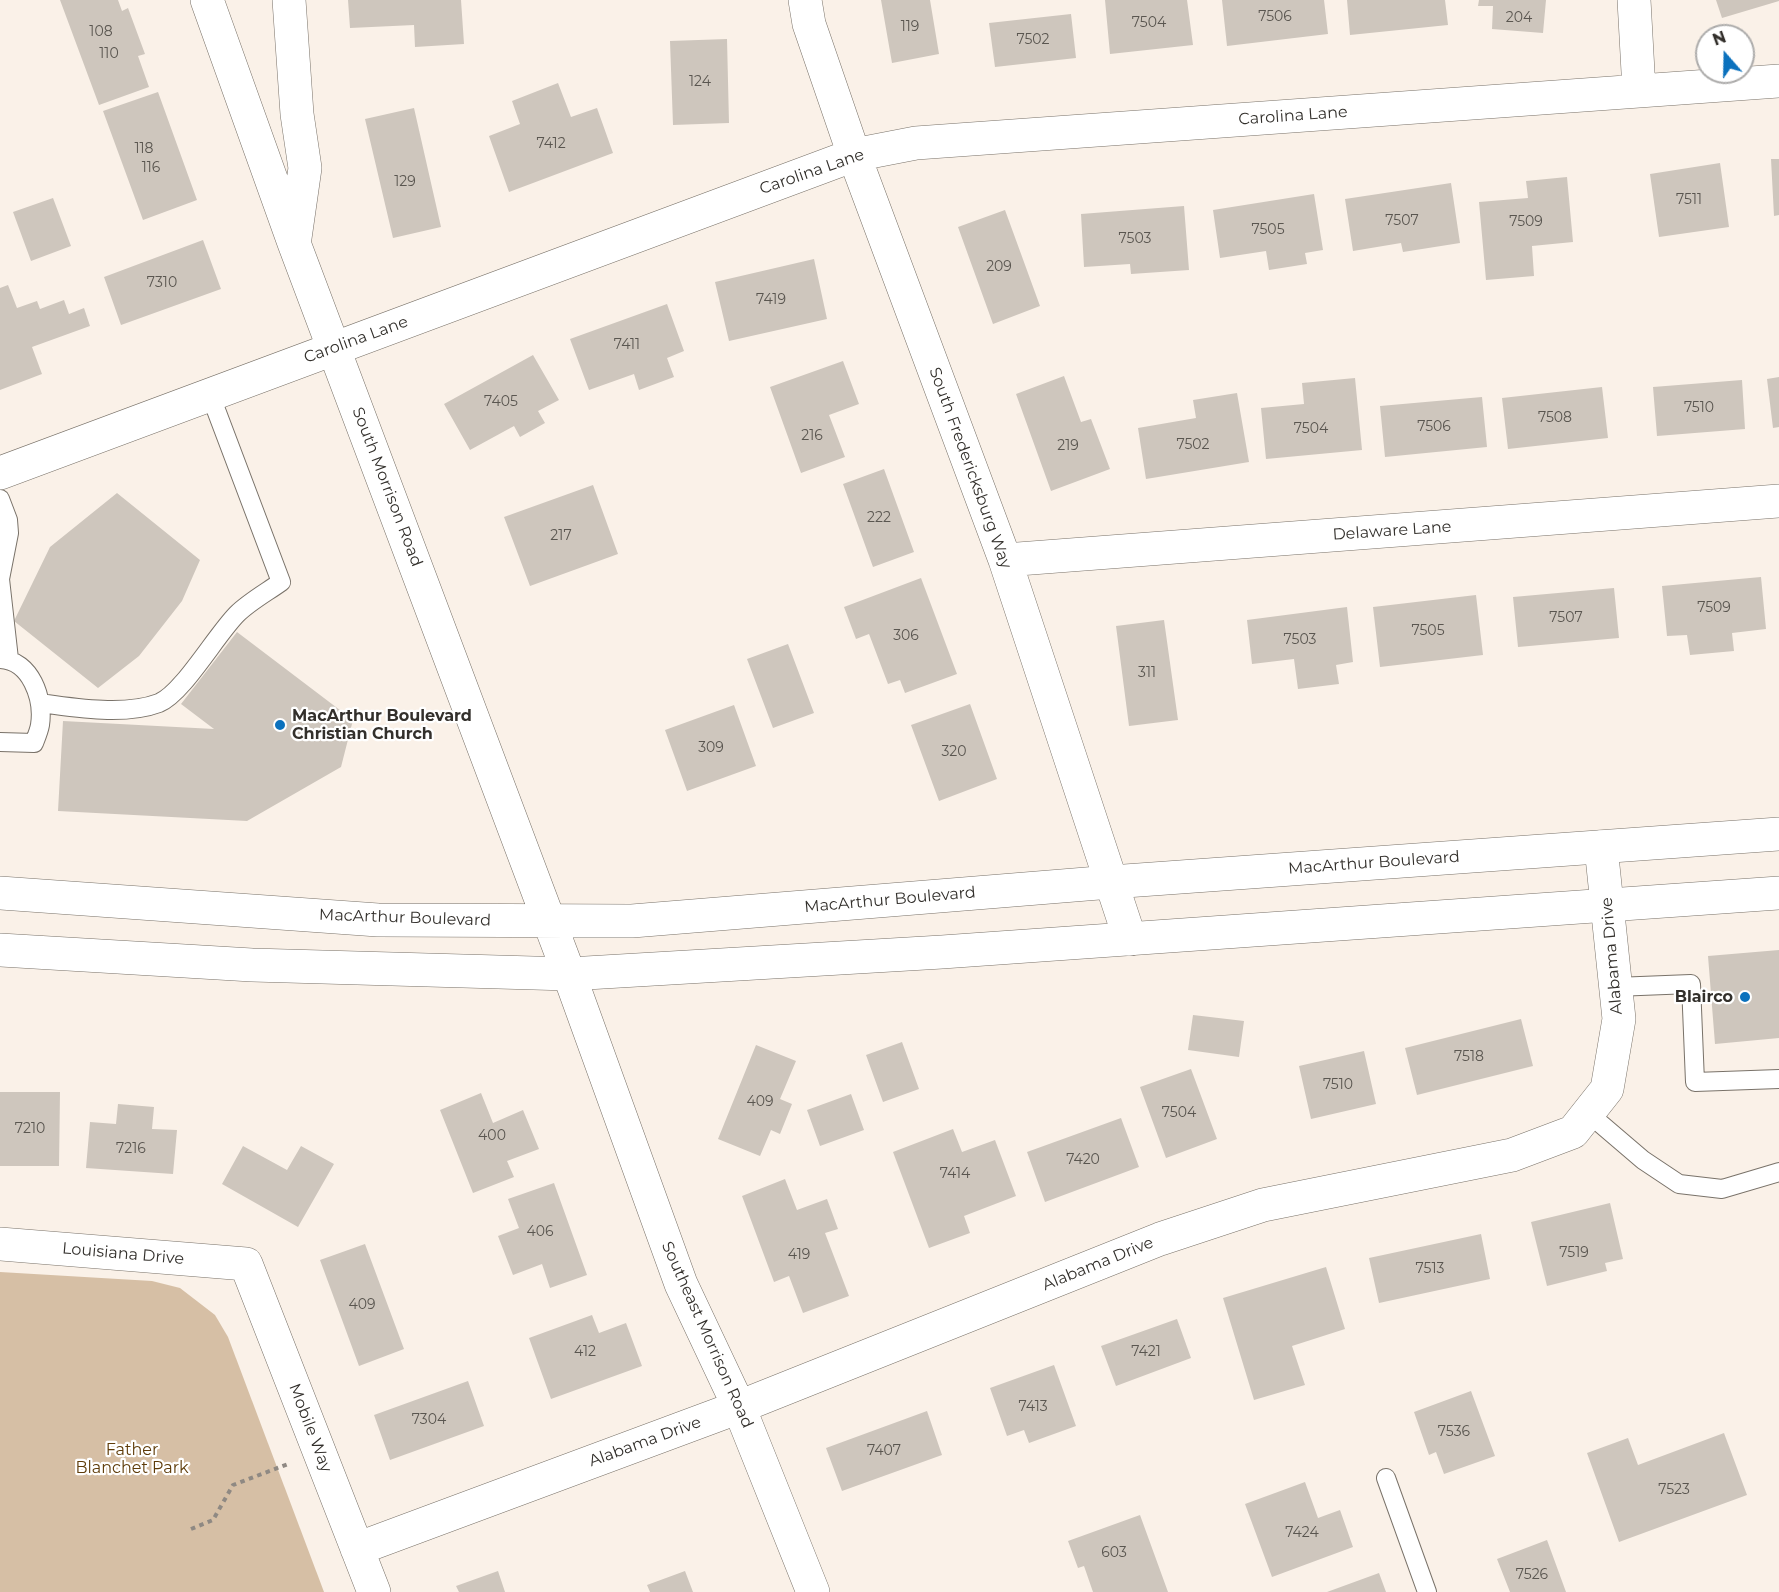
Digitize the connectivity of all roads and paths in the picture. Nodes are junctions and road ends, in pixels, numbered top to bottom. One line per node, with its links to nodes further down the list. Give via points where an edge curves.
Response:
1 (207, 0): 8 (street, South Morrison Road)
2 (289, 0): 8 (street, via 305,168)
3 (806, 0): 7 (street, South Fredericksburg Way, via 809,24)
4 (1634, 0): 6 (street)
5 (1779, 81): 6 (street, Carolina Lane)
6 (1639, 90): 7 (street, Carolina Lane, via 916,143)
7 (854, 155): 9 (street, Carolina Lane); 14 (street, South Fredericksburg Way)
8 (294, 243): 9 (street, South Morrison Road)
9 (334, 348): 10 (street, Carolina Lane); 24 (street, South Morrison Road)
10 (210, 394): 11 (street, Carolina Lane); 16 (lane, via 282,582 238,613 176,691 160,702 95,710)
11 (0, 473)
12 (0, 499): 15 (lane, via 9,533 0,579)
13 (1779, 501): 14 (street, Delaware Lane)
14 (1005, 560): 20 (street, South Fredericksburg Way)
15 (5, 659): 16 (lane, via 24,670)
16 (40, 703): 17 (lane, via 40,726 34,743)
17 (0, 742)
18 (1779, 834): 19 (street, MacArthur Boulevard)
19 (1601, 847): 20 (street, MacArthur Boulevard); 23 (street, Alabama Drive)
20 (1111, 882): 24 (street, MacArthur Boulevard, via 632,921); 25 (street, South Fredericksburg Way)
21 (0, 893): 24 (street, MacArthur Boulevard, via 378,920)
22 (1779, 893): 23 (street)
23 (1607, 906): 25 (street); 28 (street, Alabama Drive)
24 (548, 921): 27 (street, South Morrison Road)
25 (1130, 939): 27 (street)
26 (0, 950): 27 (street, via 252,965)
27 (569, 974): 34 (street, Southeast Morrison Road, via 681,1284)
28 (1616, 987): 29 (lane, via 1691,984 1695,1082); 30 (street, Alabama Drive, via 1619,1019 1607,1089)
29 (1779, 1079)
30 (1588, 1113): 31 (lane, via 1643,1160 1679,1184 1722,1189); 34 (street, Alabama Drive, via 1573,1132 1512,1155 1263,1205 1160,1239)
31 (1779, 1172)
32 (0, 1244): 33 (street, Louisiana Drive)
33 (246, 1264): 35 (street, Mobile Way)
34 (739, 1407): 38 (street, Alabama Drive); 40 (street, Southeast Morrison Road)
35 (320, 1452): 37 (path, via 233,1485 213,1520); 38 (street, Mobile Way)
36 (1386, 1478): 41 (lane)
37 (191, 1529)
38 (357, 1549): 39 (street, Mobile Way)
39 (374, 1592)
40 (813, 1592)
41 (1427, 1592)

